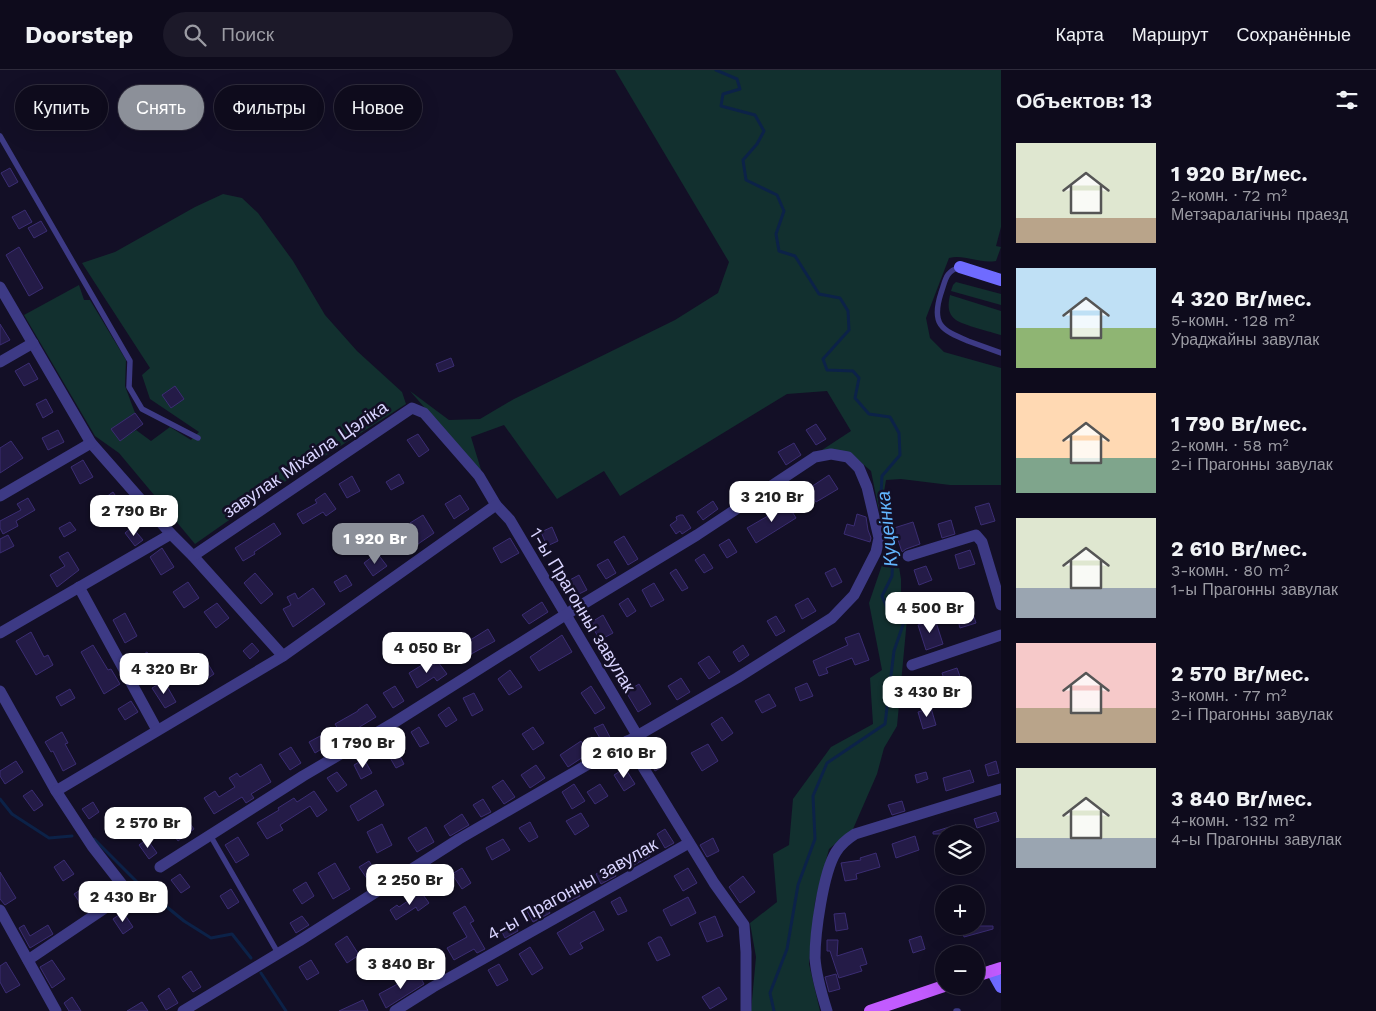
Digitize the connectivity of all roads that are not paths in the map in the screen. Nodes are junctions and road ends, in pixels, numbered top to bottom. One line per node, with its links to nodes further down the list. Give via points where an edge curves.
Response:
1 (0, 136): 9 (lane, via 130,361 129,387 142,409)
2 (960, 267): 3 (street); 6 (lane, via 947,275 938,303 937,315 941,326 948,333)
3 (1000, 277)
4 (0, 287): 5 (street)
5 (32, 343): 7 (street); 10 (street)
6 (1001, 353)
7 (0, 362)
8 (412, 408): 12 (street, 1-ы Прагонны завулак, via 424,413 450,441 479,476); 14 (street, завулак Міхаіла Цэліка)
9 (198, 438)
10 (91, 443): 11 (street); 13 (street)
11 (0, 496)
12 (496, 505): 18 (street, 1-ы Прагонны завулак, via 510,520); 21 (street)
13 (171, 534): 14 (street); 16 (street)
14 (193, 556): 21 (street)
15 (908, 556): 17 (street, via 976,536 982,542)
16 (79, 587): 19 (street); 24 (street)
17 (1001, 605)
18 (564, 615): 25 (street, 1-ы Прагонны завулак); 25 (street, via 697,535 815,457 831,454 848,457 859,468 879,538 876,552 854,595 832,618 737,678); 28 (street)
19 (0, 633)
20 (1001, 635): 22 (street)
21 (283, 656): 24 (street)
22 (912, 666)
23 (0, 690): 27 (street)
24 (156, 730): 27 (street)
25 (632, 738): 29 (street, 1-ы Прагонны завулак); 32 (street, via 458,839)
26 (1001, 789): 41 (street, via 855,834 844,842 835,854 826,877 820,906 815,959)
27 (56, 791): 33 (street, via 124,887 116,900)
28 (210, 835): 30 (street); 32 (lane)
29 (689, 843): 39 (street, 4-ы Прагонны завулак); 40 (street, 1-ы Прагонны завулак, via 744,925)
30 (160, 867)
31 (0, 910): 33 (street)
32 (278, 952): 38 (street)
33 (28, 960): 37 (street)
34 (996, 969): 35 (street)
35 (1001, 987)
36 (935, 989): 42 (main road)
37 (56, 1011)
38 (183, 1011)
39 (395, 1011)
40 (746, 1011)
41 (827, 1011)
42 (870, 1011)

